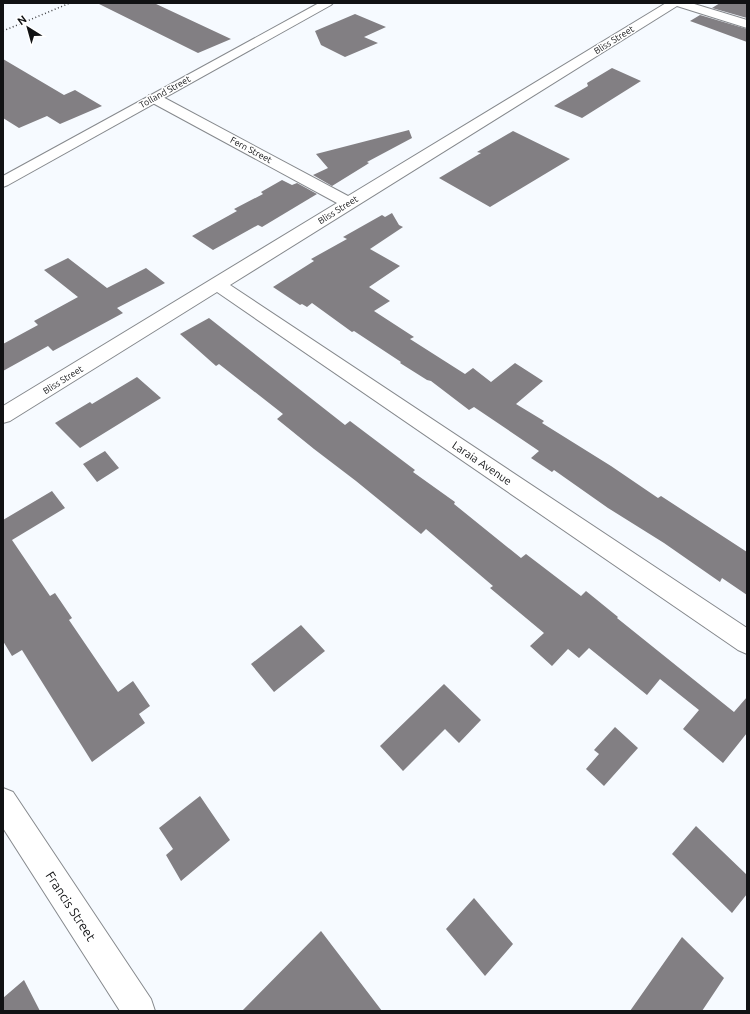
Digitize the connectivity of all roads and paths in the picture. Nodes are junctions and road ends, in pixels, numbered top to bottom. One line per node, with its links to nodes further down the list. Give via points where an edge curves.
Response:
1 (327, 3): 5 (street, Tolland Street)
2 (674, 3): 7 (street, Bliss Street)
3 (679, 3): 4 (street)
4 (747, 24)
5 (154, 98): 6 (street, Tolland Street); 7 (street, Fern Street)
6 (3, 182)
7 (349, 203): 8 (street, Bliss Street)
8 (218, 285): 9 (street, Bliss Street); 10 (street, Laraia Avenue)
9 (3, 416)
10 (747, 642)
11 (3, 802): 12 (street, Francis Street)
12 (139, 1011)

